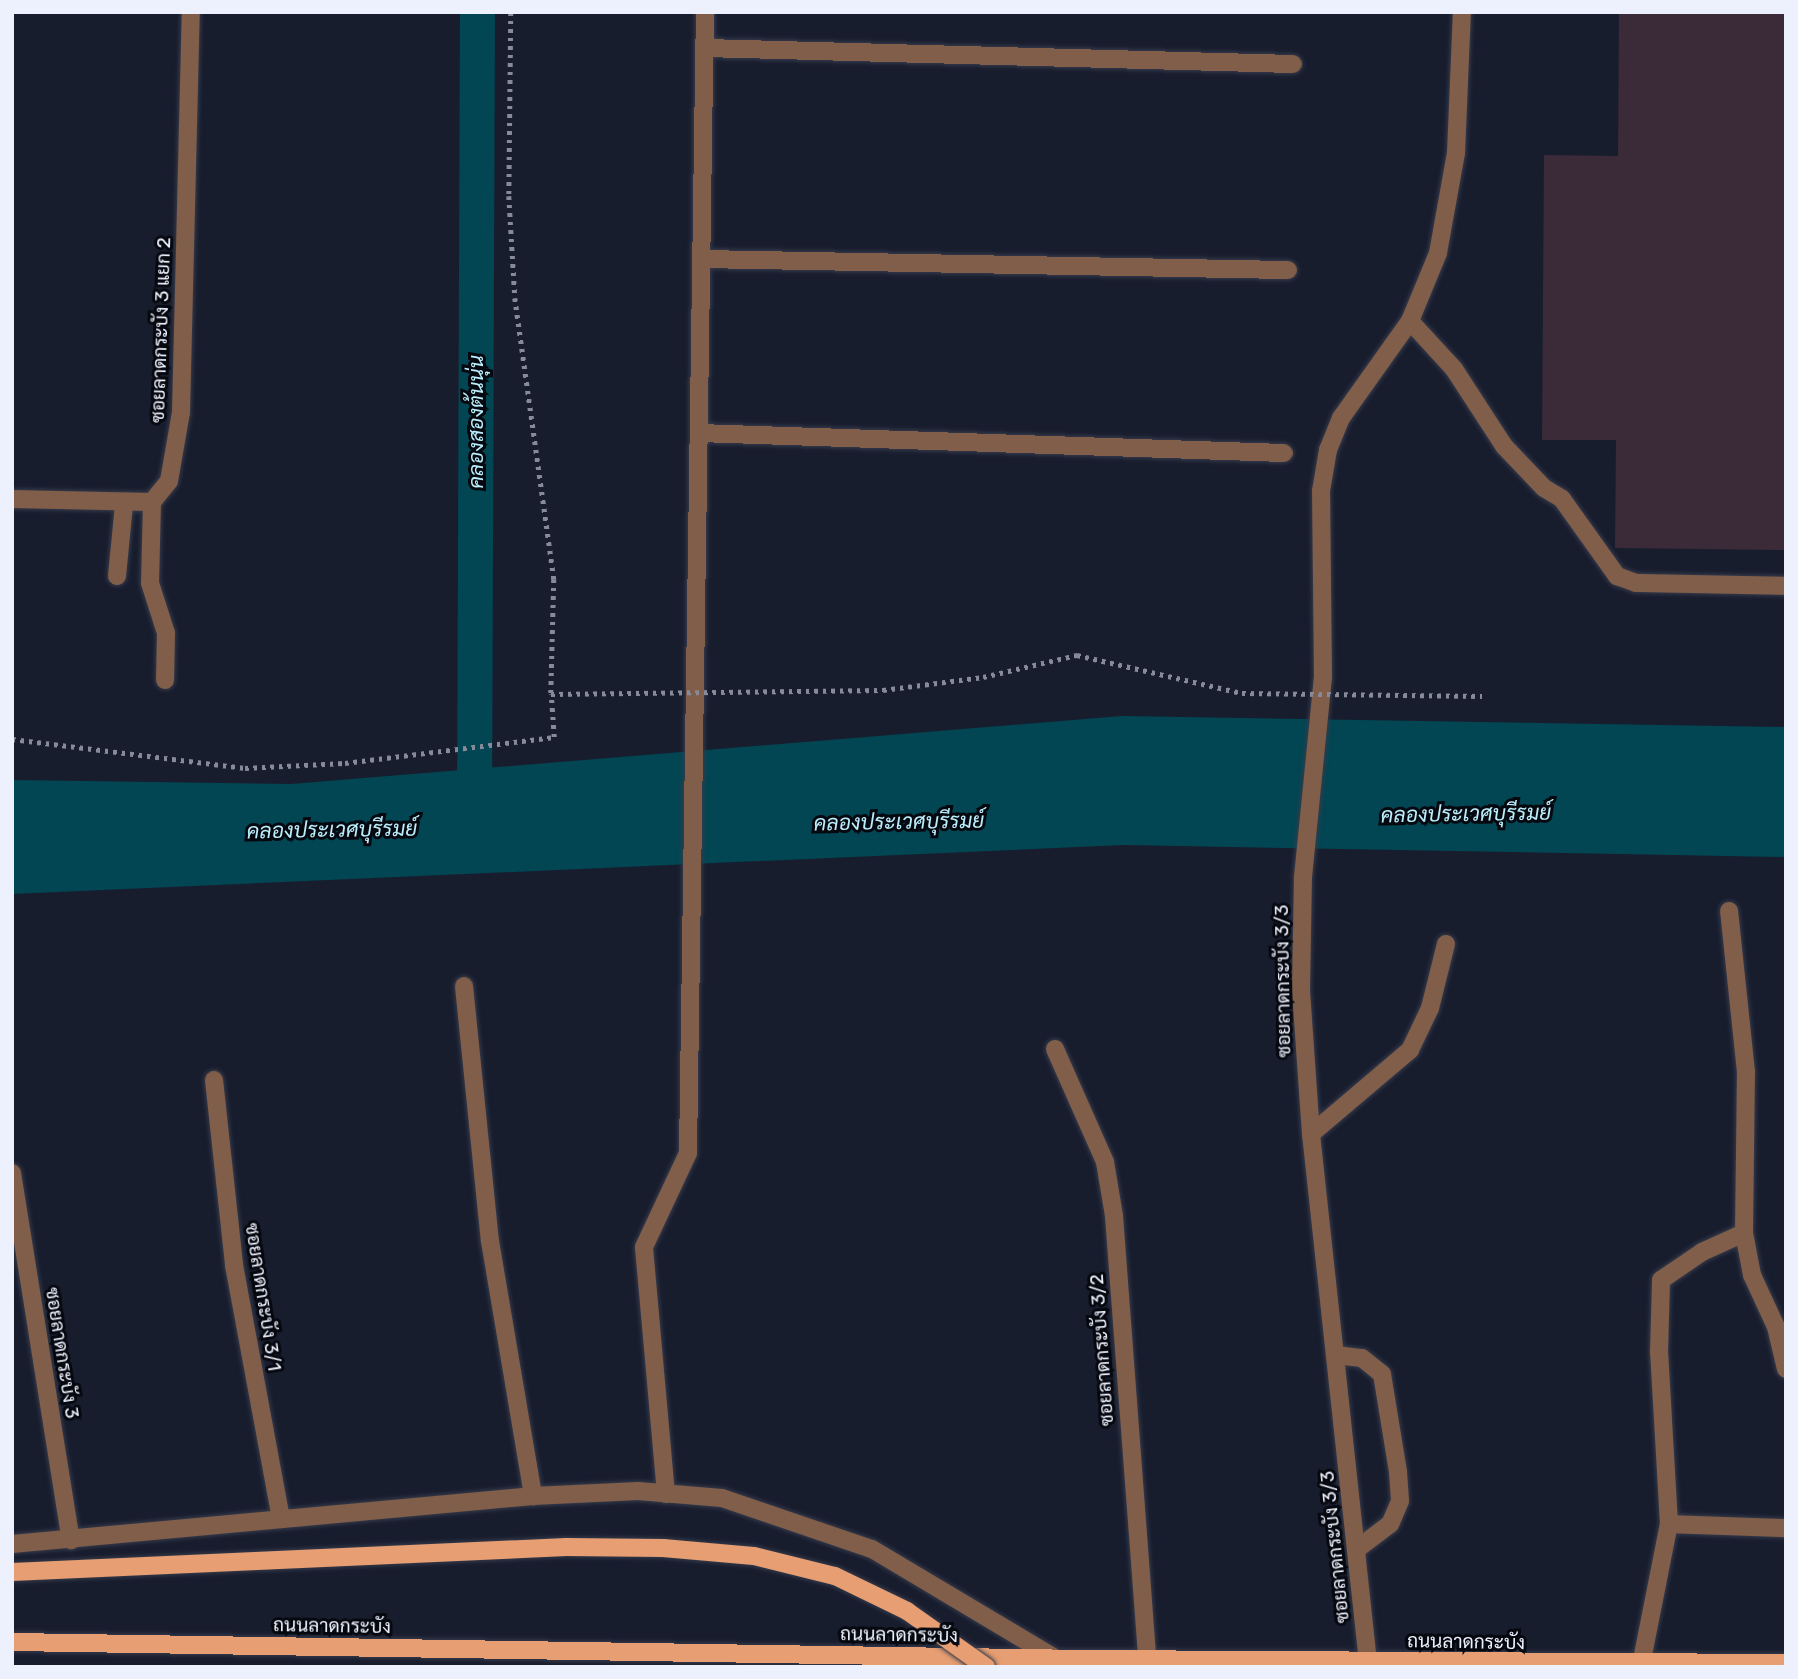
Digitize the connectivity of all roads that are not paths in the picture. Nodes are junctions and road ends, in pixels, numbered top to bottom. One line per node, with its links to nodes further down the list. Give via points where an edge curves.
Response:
1 (191, 12): 12 (street, ซอยลาดกระบัง 3 แยก 2, via 181,412 169,481)
2 (705, 12): 4 (street)
3 (1462, 12): 8 (street, ซอยลาดกระบัง 3/3, via 1456,153 1447,209 1438,253)
4 (705, 48): 5 (street); 6 (street)
5 (1293, 64)
6 (702, 259): 7 (street); 9 (street)
7 (1288, 270)
8 (1410, 321): 15 (street, via 1454,369 1504,446 1562,499 1617,576 1636,583); 22 (street, ซอยลาดกระบัง 3/3, via 1360,388 1328,450 1321,491 1323,678 1303,877 1301,990)
9 (699, 433): 10 (street); 27 (street, via 688,1153 644,1247)
10 (1284, 453)
11 (12, 499): 13 (street)
12 (152, 502): 13 (street); 16 (street, via 150,583 166,633)
13 (124, 503): 14 (street)
14 (117, 576)
15 (1786, 586)
16 (165, 680)
17 (1729, 911): 24 (street, via 1746,1072)
18 (1446, 944): 22 (street, via 1430,1009 1410,1050)
19 (464, 986): 28 (street, via 490,1241)
20 (1055, 1048): 38 (street, ซอยลาดกระบัง 3/2, via 1105,1162 1114,1216)
21 (214, 1080): 29 (street, ซอยลาดกระบัง 3/1, via 234,1265)
22 (1311, 1134): 25 (street, ซอยลาดกระบัง 3/3)
23 (12, 1173): 32 (street, ซอยลาดกระบัง 3)
24 (1744, 1233): 26 (street, via 1752,1275 1776,1327); 30 (street, via 1702,1252 1661,1280 1658,1331)
25 (1336, 1355): 34 (street, ซอยลาดกระบัง 3/3); 34 (street, via 1362,1357 1382,1374 1398,1472 1400,1501 1390,1524)
26 (1786, 1369)
27 (666, 1494): 28 (street); 37 (street, via 722,1498 872,1549)
28 (533, 1496): 29 (street)
29 (281, 1519): 32 (street)
30 (1669, 1524): 31 (street); 42 (street)
31 (1786, 1528)
32 (71, 1540): 33 (street)
33 (12, 1545)
34 (1357, 1549): 39 (street, ซอยลาดกระบัง 3/3)
35 (12, 1572): 43 (main road, bridge, via 566,1547 663,1548 754,1556 835,1576 907,1611)
36 (12, 1642): 37 (main road, ถนนลาดกระบัง)
37 (1055, 1658): 40 (main road, ถนนลาดกระบัง)
38 (1147, 1659): 39 (main road, ถนนลาดกระบัง); 40 (main road, ถนนลาดกระบัง)
39 (1368, 1662): 42 (main road, ถนนลาดกระบัง)
40 (1082, 1663)
41 (1786, 1663): 42 (main road, ถนนลาดกระบัง)
42 (1641, 1665)
43 (986, 1667)

